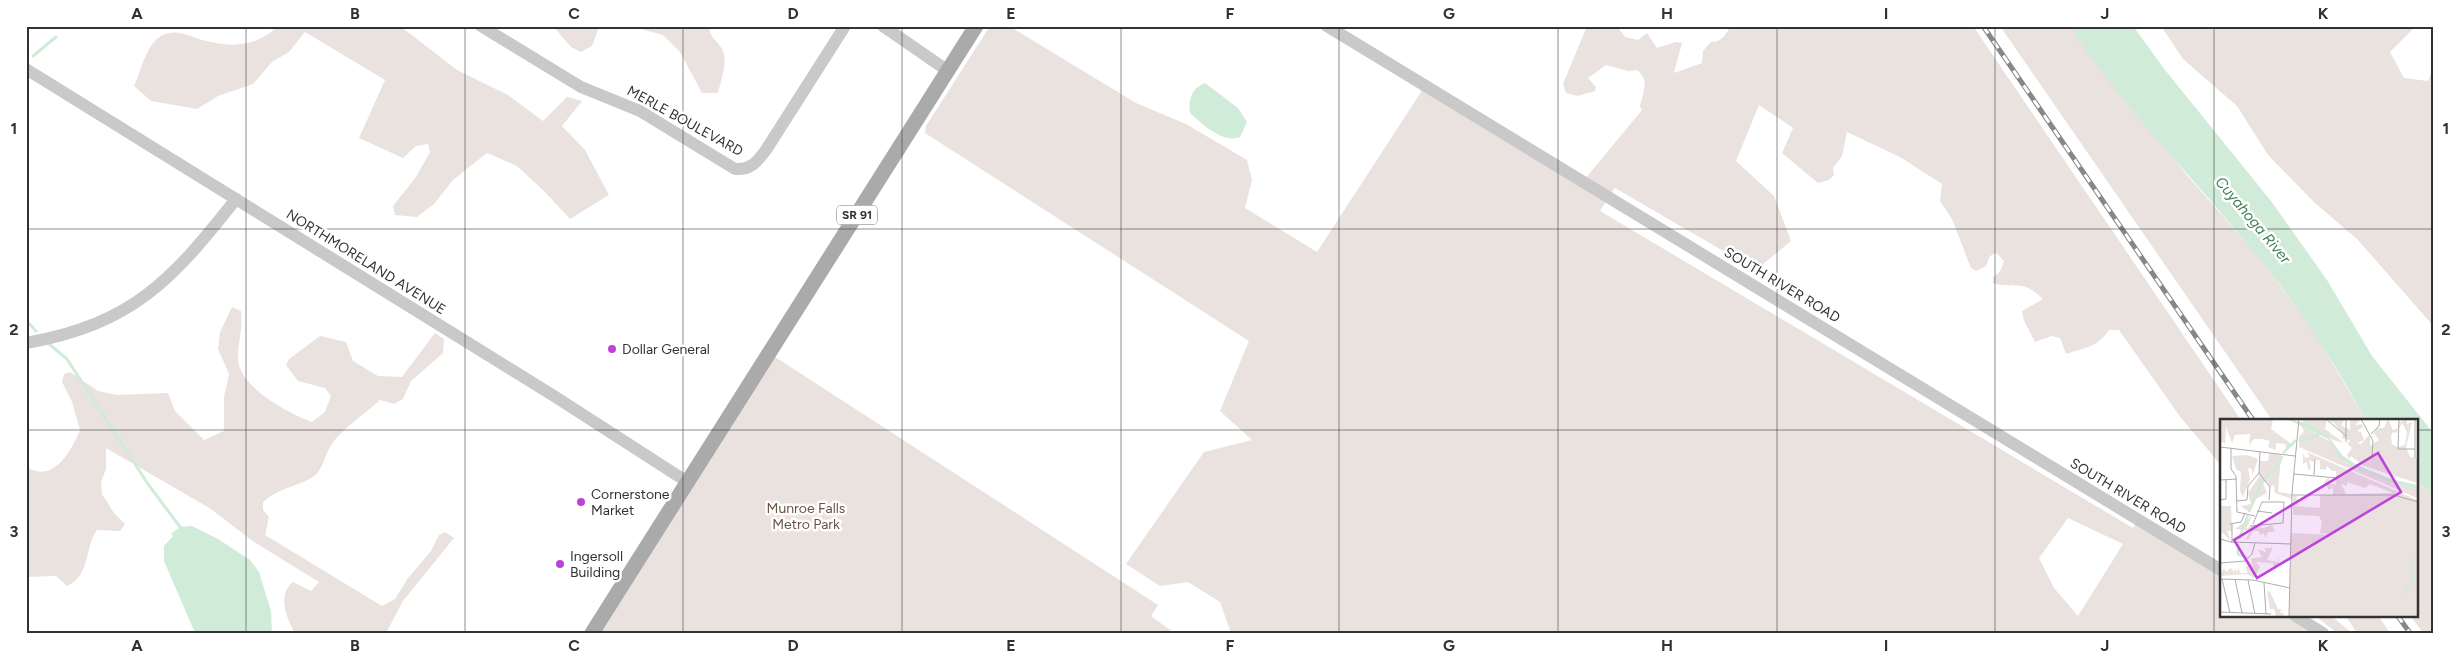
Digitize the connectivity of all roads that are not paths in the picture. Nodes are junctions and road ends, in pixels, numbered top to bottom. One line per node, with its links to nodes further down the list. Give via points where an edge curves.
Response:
1 (481, 26): 2 (street, MERLE BOULEVARD, via 581,87 640,111 735,169 749,168 756,163)
2 (845, 26)
3 (883, 26): 7 (street)
4 (976, 26): 7 (main road, SR 91)
5 (1327, 26): 11 (street, SOUTH RIVER ROAD)
6 (26, 69): 8 (street, NORTHMORELAND AVENUE)
7 (948, 71): 10 (main road, SR 91)
8 (236, 199): 9 (street, via 183,264 138,302 72,333); 10 (street, NORTHMORELAND AVENUE)
9 (26, 343)
10 (689, 482): 13 (main road, SR 91)
11 (2220, 569)
12 (2296, 616): 14 (street)
13 (592, 633)
14 (2323, 633)

